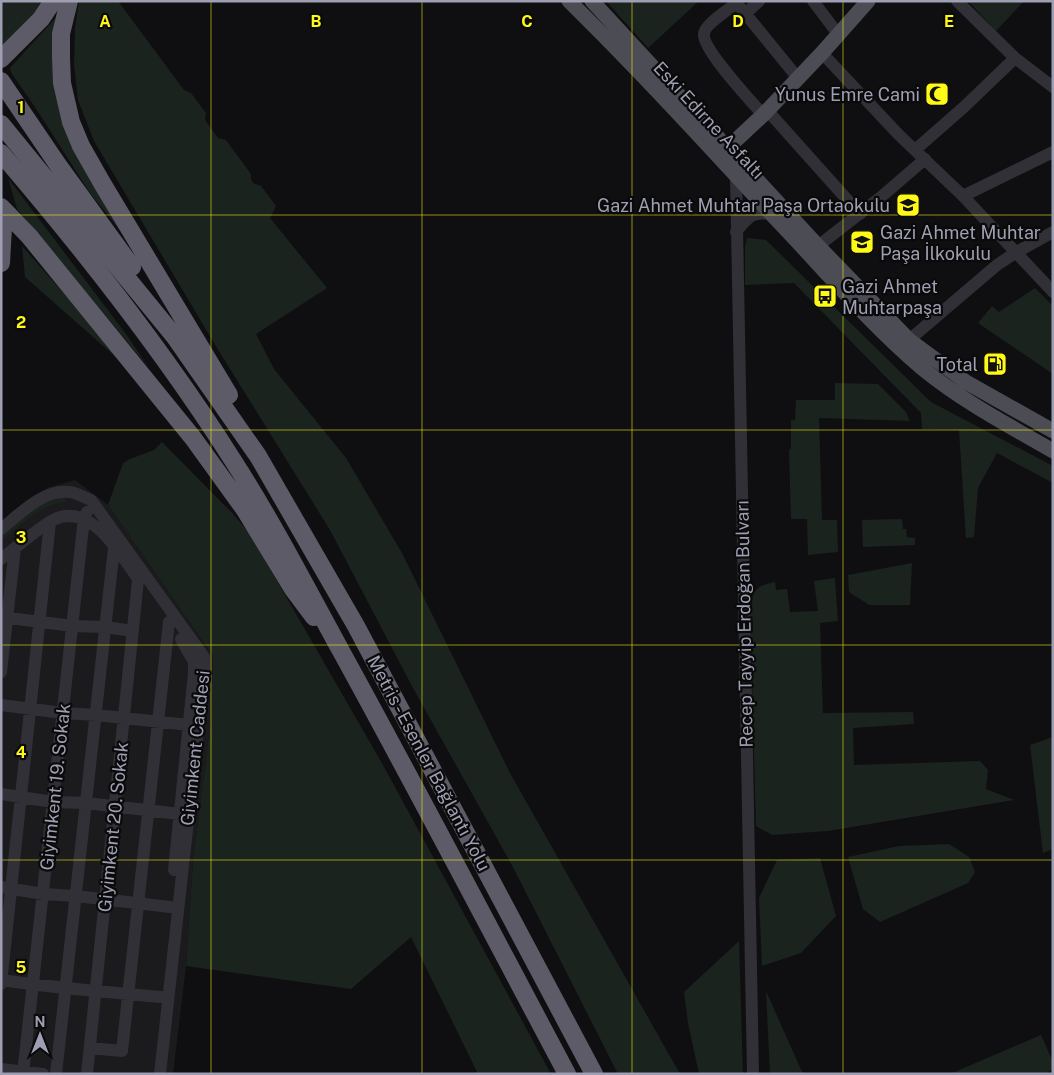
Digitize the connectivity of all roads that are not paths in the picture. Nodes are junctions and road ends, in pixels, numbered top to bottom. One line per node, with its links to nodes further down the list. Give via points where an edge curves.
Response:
1 (53, 1): 14 (highway)
2 (69, 1): 40 (highway, via 61,58 62,82 71,122 102,184 234,402)
3 (569, 1): 23 (main road, via 613,45 619,62 692,142 711,156)
4 (592, 1): 23 (main road, Eski Edirne Asfaltı)
5 (759, 1): 10 (street)
6 (812, 1): 11 (street)
7 (868, 1): 11 (main road)
8 (957, 1): 13 (street)
9 (736, 2): 10 (street); 19 (street, via 706,28 705,40 718,62)
10 (745, 14): 15 (street)
11 (838, 34): 12 (main road)
12 (822, 53): 15 (main road); 24 (street)
13 (1015, 58): 18 (street); 24 (street)
14 (1, 59)
15 (797, 77): 19 (main road)
16 (1053, 79): 18 (street)
17 (1, 81): 36 (highway, via 130,264)
18 (1053, 87)
19 (765, 112): 23 (main road); 28 (street)
20 (1, 124): 36 (highway)
21 (1053, 152): 26 (street)
22 (1, 153): 55 (highway, via 142,328 207,421 282,541)
23 (727, 155): 25 (main road, Eski Edirne Asfaltı); 32 (main road, Eski Edirne Asfaltı)
24 (920, 155): 26 (street); 28 (street)
25 (736, 175): 29 (main road, Eski Edirne Asfaltı); 30 (street, Recep Tayyip Erdoğan Bulvarı)
26 (963, 196): 33 (street)
27 (1, 208): 34 (highway); 55 (highway, via 29,236 193,438 245,510 293,590)
28 (860, 214): 32 (street)
29 (773, 215): 30 (street, via 755,214 746,219); 39 (main road, Eski Edirne Asfaltı, via 877,327 923,368 977,407)
30 (736, 232): 94 (street, Recep Tayyip Erdoğan Bulvarı)
31 (1053, 232): 33 (street)
32 (818, 246): 37 (main road, Eski Edirne Asfaltı)
33 (1015, 253): 35 (street); 37 (street)
34 (1, 262)
35 (1053, 292)
36 (175, 337): 40 (highway)
37 (909, 340): 38 (main road, Eski Edirne Asfaltı, via 966,382)
38 (1053, 431)
39 (1051, 450)
40 (258, 456): 93 (highway, Metris - Esenler Bağlantı Yolu, via 356,626)
41 (91, 500): 42 (street, Giyimkent 19. Sokak); 44 (street, via 71,492 55,492); 92 (street, Giyimkent Caddesi, via 204,657)
42 (84, 518): 43 (street, via 71,516); 46 (street, Giyimkent Caddesi, via 100,529); 52 (street, Giyimkent 19. Sokak)
43 (50, 522): 45 (street); 50 (street)
44 (1, 529)
45 (15, 548): 47 (street); 49 (street)
46 (114, 548): 48 (street, Giyimkent Caddesi); 53 (street)
47 (1, 559)
48 (138, 580): 51 (street, Giyimkent Caddesi); 54 (street, Giyimkent 20. Sokak)
49 (4, 617): 50 (street); 56 (street)
50 (40, 621): 52 (street); 58 (street)
51 (169, 622): 62 (street); 63 (street, Giyimkent Caddesi, via 194,662)
52 (73, 626): 53 (street); 59 (street, Giyimkent 19. Sokak)
53 (105, 627): 54 (street); 60 (street)
54 (133, 631): 61 (street, Giyimkent 20. Sokak)
55 (340, 649): 87 (highway, Metris - Esenler Bağlantı Yolu)
56 (1, 672)
57 (1, 705): 58 (street)
58 (31, 708): 59 (street); 65 (street)
59 (63, 713): 60 (street); 66 (street, Giyimkent 19. Sokak)
60 (96, 715): 61 (street); 67 (street)
61 (124, 718): 62 (street); 68 (street, Giyimkent 20. Sokak)
62 (158, 722): 63 (street); 69 (street)
63 (189, 725): 70 (street, Giyimkent Caddesi)
64 (1, 794): 65 (street)
65 (22, 796): 66 (street); 71 (street)
66 (54, 802): 67 (street); 72 (street, Giyimkent 19. Sokak)
67 (86, 803): 68 (street); 73 (street)
68 (115, 806): 69 (street); 74 (street, Giyimkent 20. Sokak)
69 (148, 810): 70 (street); 75 (street)
70 (180, 814): 76 (street, Giyimkent Caddesi)
71 (7, 888): 72 (street); 77 (street)
72 (43, 894): 73 (street); 79 (street, Giyimkent 19. Sokak)
73 (76, 896): 74 (street); 80 (street)
74 (105, 899): 75 (street); 81 (street, Giyimkent 20. Sokak)
75 (138, 903): 76 (street); 82 (street)
76 (170, 907): 83 (street, Giyimkent Caddesi)
77 (2, 980): 78 (street); 79 (street)
78 (1, 984)
79 (33, 985): 80 (street); 86 (street, Giyimkent 19. Sokak)
80 (66, 987): 81 (street); 89 (street)
81 (96, 990): 82 (street); 84 (street, Giyimkent 20. Sokak)
82 (128, 994): 83 (street); 84 (street, via 122,1051)
83 (161, 997): 91 (street, Giyimkent Caddesi)
84 (90, 1048): 90 (street, Giyimkent 20. Sokak)
85 (1, 1069): 86 (street)
86 (23, 1073): 88 (street)
87 (566, 1073)
88 (43, 1074)
89 (56, 1074)
90 (87, 1074)
91 (153, 1074)
92 (160, 1074)
93 (594, 1074)
94 (753, 1074)

